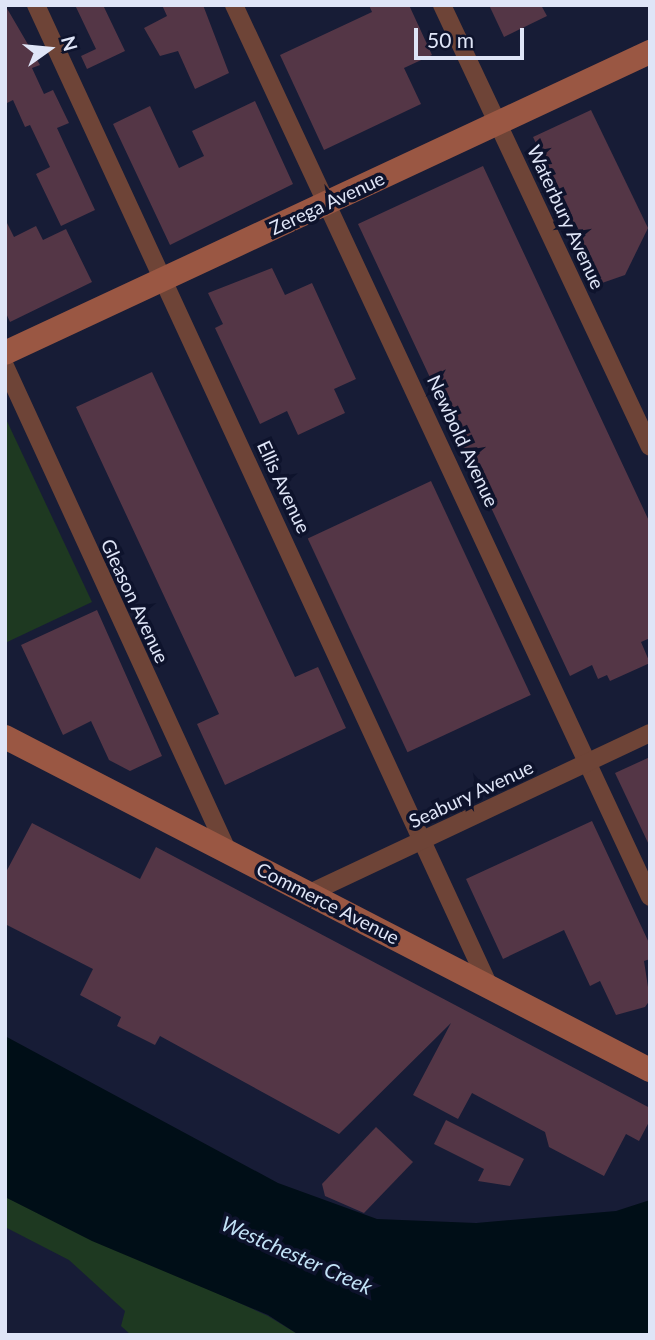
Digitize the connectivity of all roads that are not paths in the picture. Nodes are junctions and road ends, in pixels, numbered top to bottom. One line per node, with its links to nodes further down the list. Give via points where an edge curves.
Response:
1 (36, 5): 7 (street, Ellis Avenue)
2 (234, 5): 6 (street, Newbold Avenue)
3 (442, 5): 5 (street, Waterbury Avenue)
4 (650, 52): 5 (main road, Zerega Avenue)
5 (498, 123): 6 (main road, Zerega Avenue); 10 (street, Waterbury Avenue)
6 (327, 202): 7 (main road, Zerega Avenue); 13 (street, Newbold Avenue)
7 (164, 279): 8 (main road, Zerega Avenue); 14 (street, Ellis Avenue)
8 (5, 353)
9 (5, 366): 15 (street, Gleason Avenue)
10 (650, 447)
11 (650, 733): 13 (street, Seabury Avenue)
12 (5, 737): 15 (main road, Commerce Avenue)
13 (587, 763): 14 (street, Seabury Avenue); 17 (street, Newbold Avenue)
14 (425, 839): 16 (street, Seabury Avenue); 18 (street, Ellis Avenue)
15 (228, 852): 16 (main road, Commerce Avenue)
16 (310, 893): 18 (main road, Commerce Avenue)
17 (650, 897)
18 (490, 988): 19 (main road, Commerce Avenue)
19 (650, 1070)

